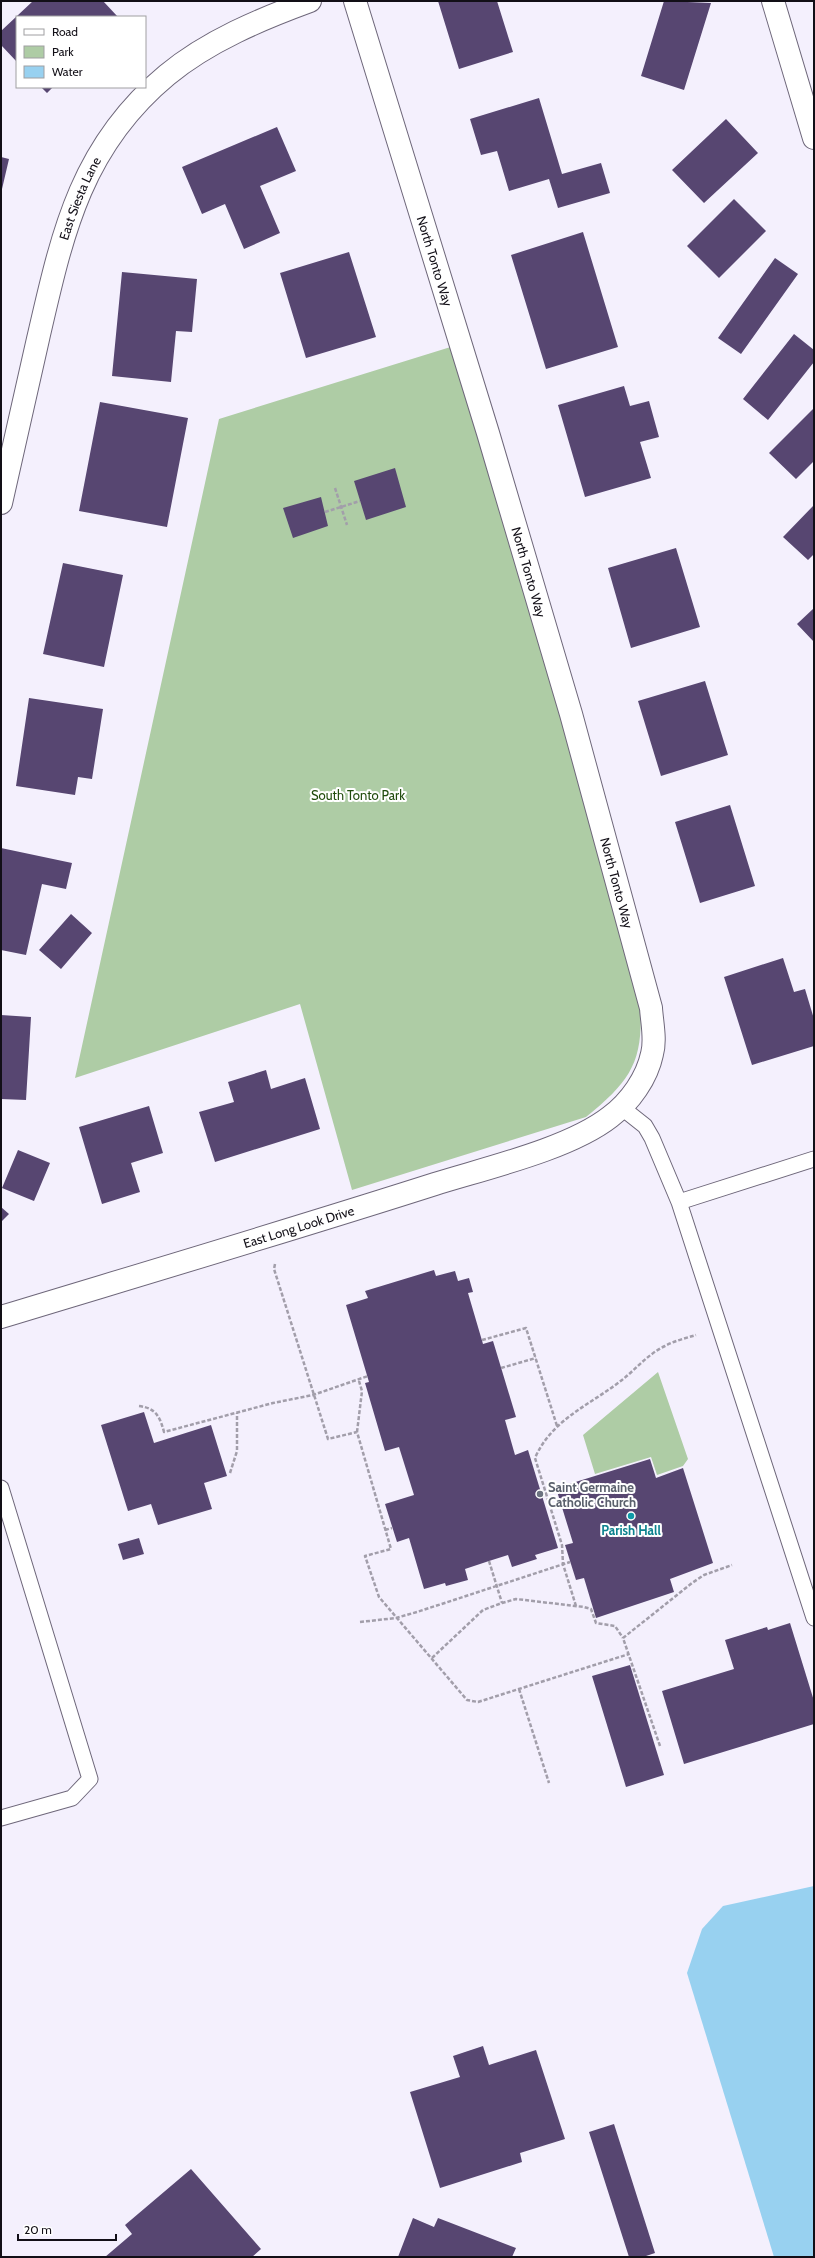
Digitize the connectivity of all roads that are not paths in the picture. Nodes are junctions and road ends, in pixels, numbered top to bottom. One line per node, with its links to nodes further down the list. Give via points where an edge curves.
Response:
1 (310, 1): 5 (street, East Siesta Lane, via 273,14 197,54 167,75 130,110 108,138 86,176 58,250)
2 (356, 1): 6 (street, North Tonto Way, via 566,699 651,1008 653,1053 635,1091)
3 (773, 1): 4 (street)
4 (814, 138)
5 (1, 503)
6 (621, 1107): 7 (street, North Tonto Way); 9 (lane, via 645,1126)
7 (594, 1128): 10 (street, East Long Look Drive, via 570,1140 522,1156)
8 (814, 1159): 9 (lane)
9 (678, 1202): 12 (lane)
10 (1, 1317)
11 (1, 1488): 13 (lane, via 90,1779 72,1798)
12 (814, 1618)
13 (1, 1818)

